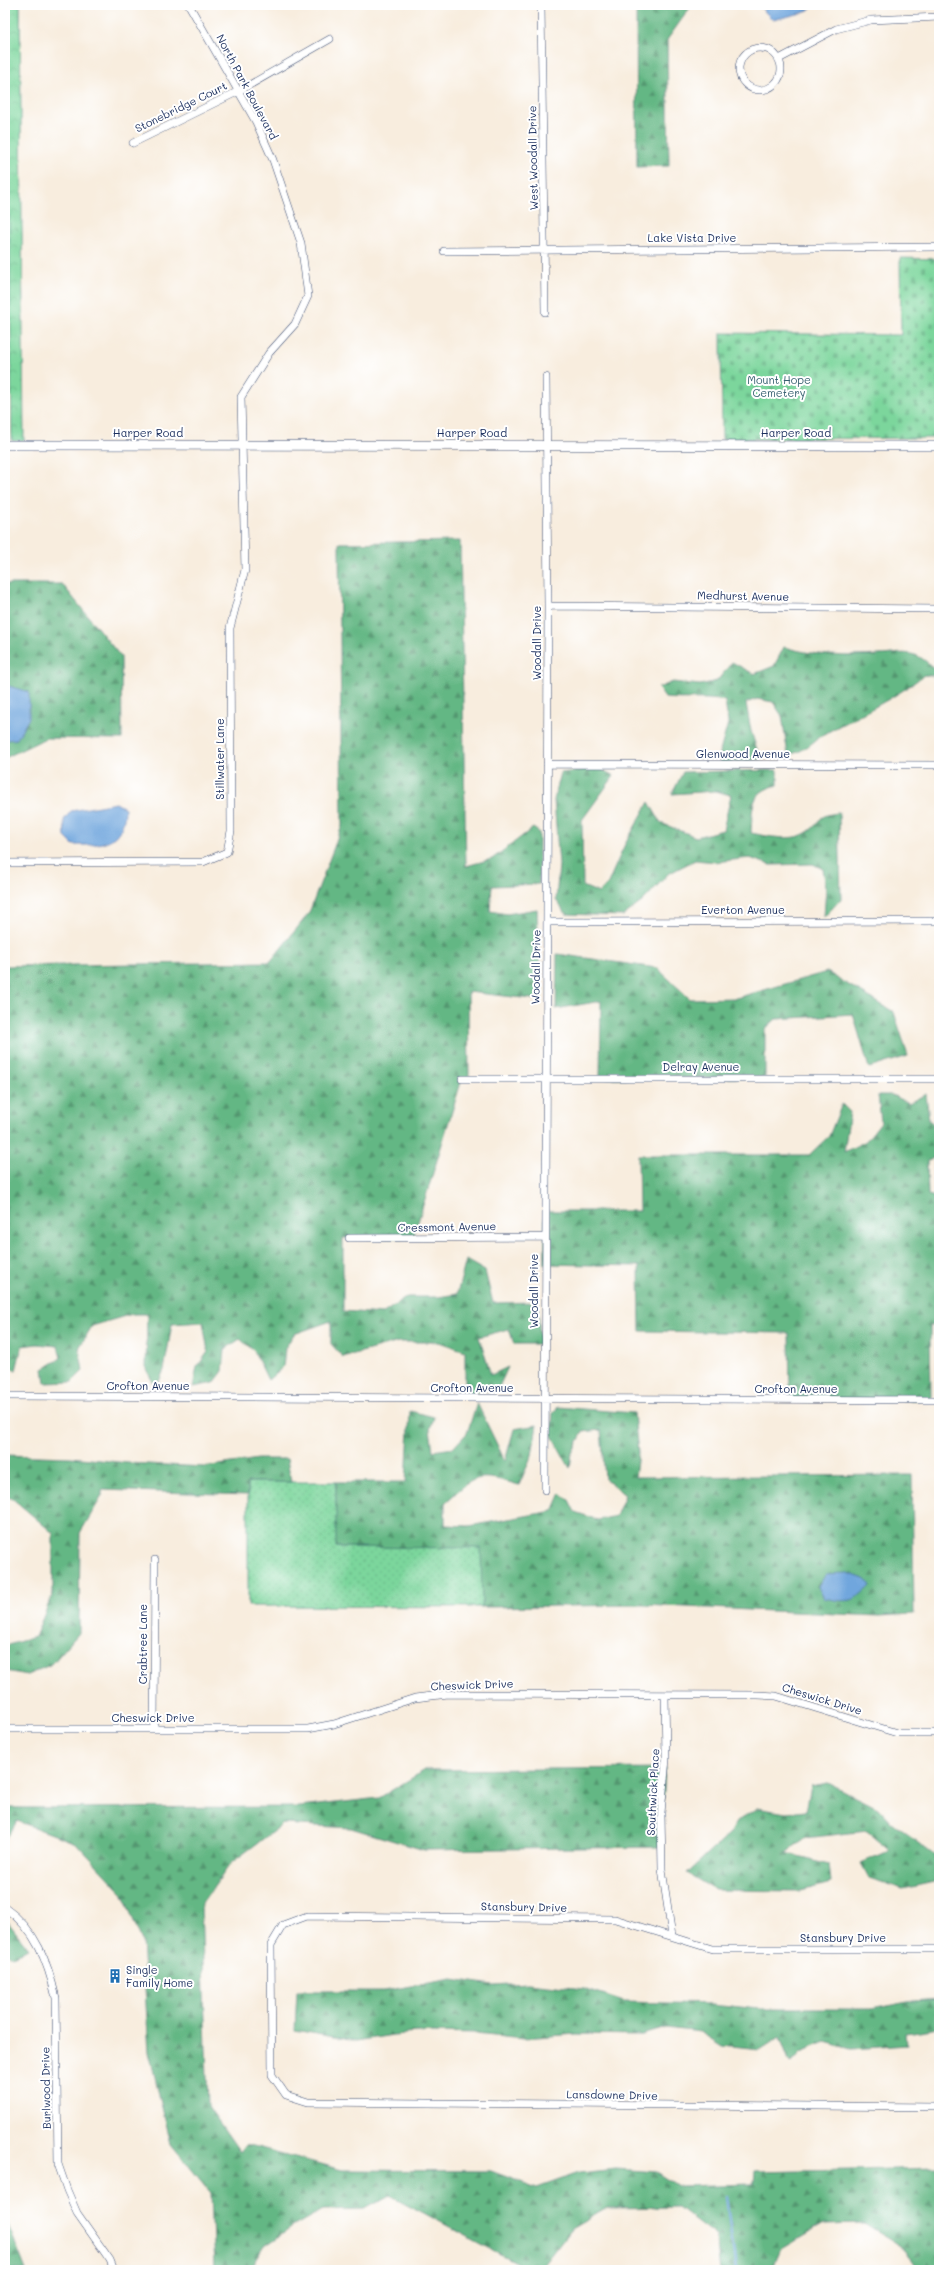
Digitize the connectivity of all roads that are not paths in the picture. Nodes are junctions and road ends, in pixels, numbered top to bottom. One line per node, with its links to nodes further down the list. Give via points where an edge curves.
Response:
1 (189, 5): 6 (street, North Park Boulevard)
2 (541, 5): 10 (street, West Woodall Drive)
3 (939, 18): 5 (street, via 871,20 836,29)
4 (330, 39): 6 (street, Stonebridge Court)
5 (779, 59): 5 (street, via 781,73 769,89 755,90 740,77 740,63 743,56 751,50 769,49)
6 (239, 90): 7 (street, Stonebridge Court); 13 (street, North Park Boulevard, via 272,160 301,243 308,296 296,324 269,353 241,397)
7 (133, 143)
8 (939, 247): 10 (street, Lake Vista Drive)
9 (444, 251): 10 (street, Lake Vista Drive)
10 (545, 251): 11 (street, West Woodall Drive)
11 (545, 312)
12 (546, 377): 15 (street)
13 (243, 444): 14 (street, Harper Road); 15 (street, Harper Road); 21 (street, Stillwater Lane, via 245,570 230,628 231,831 227,852 203,862)
14 (5, 445)
15 (546, 445): 16 (street, Harper Road); 17 (street, Woodall Drive)
16 (939, 446)
17 (548, 606): 18 (street, Medhurst Avenue); 19 (street, Woodall Drive)
18 (939, 609)
19 (547, 764): 20 (street, Glenwood Avenue); 23 (street, Woodall Drive)
20 (939, 765)
21 (5, 863)
22 (939, 921): 23 (street, Everton Avenue)
23 (547, 922): 24 (street, Woodall Drive)
24 (545, 1078): 25 (street, Delray Avenue); 26 (street, Delray Avenue); 27 (street, Woodall Drive)
25 (939, 1078)
26 (462, 1079)
27 (545, 1237): 28 (street, Cressmont Avenue); 30 (street, Woodall Drive)
28 (349, 1238)
29 (5, 1396): 30 (street, Crofton Avenue)
30 (545, 1400): 31 (street, Crofton Avenue); 32 (street, Woodall Drive)
31 (939, 1400)
32 (545, 1490)
33 (155, 1560): 36 (street, Crabtree Lane)
34 (665, 1695): 36 (street, Cheswick Drive, via 448,1694 415,1698 334,1724 308,1729); 37 (street, Cheswick Drive, via 776,1696 897,1733); 39 (street, Southwick Place, via 666,1759 661,1813 662,1869)
35 (5, 1729): 36 (street, Cheswick Drive)
36 (154, 1729)
37 (939, 1733)
38 (5, 1908): 43 (street, Burlwood Drive, via 13,1913 35,1938 50,1971 56,1998 58,2164 77,2213 110,2260)
39 (672, 1936): 40 (street, Stansbury Drive, via 712,1949); 41 (street, Stansbury Drive, via 615,1919 307,1916 283,1925 271,1945 272,2075)
40 (939, 1949)
41 (286, 2095): 42 (street, Lansdowne Drive, via 308,2102)
42 (939, 2107)
43 (114, 2270)

